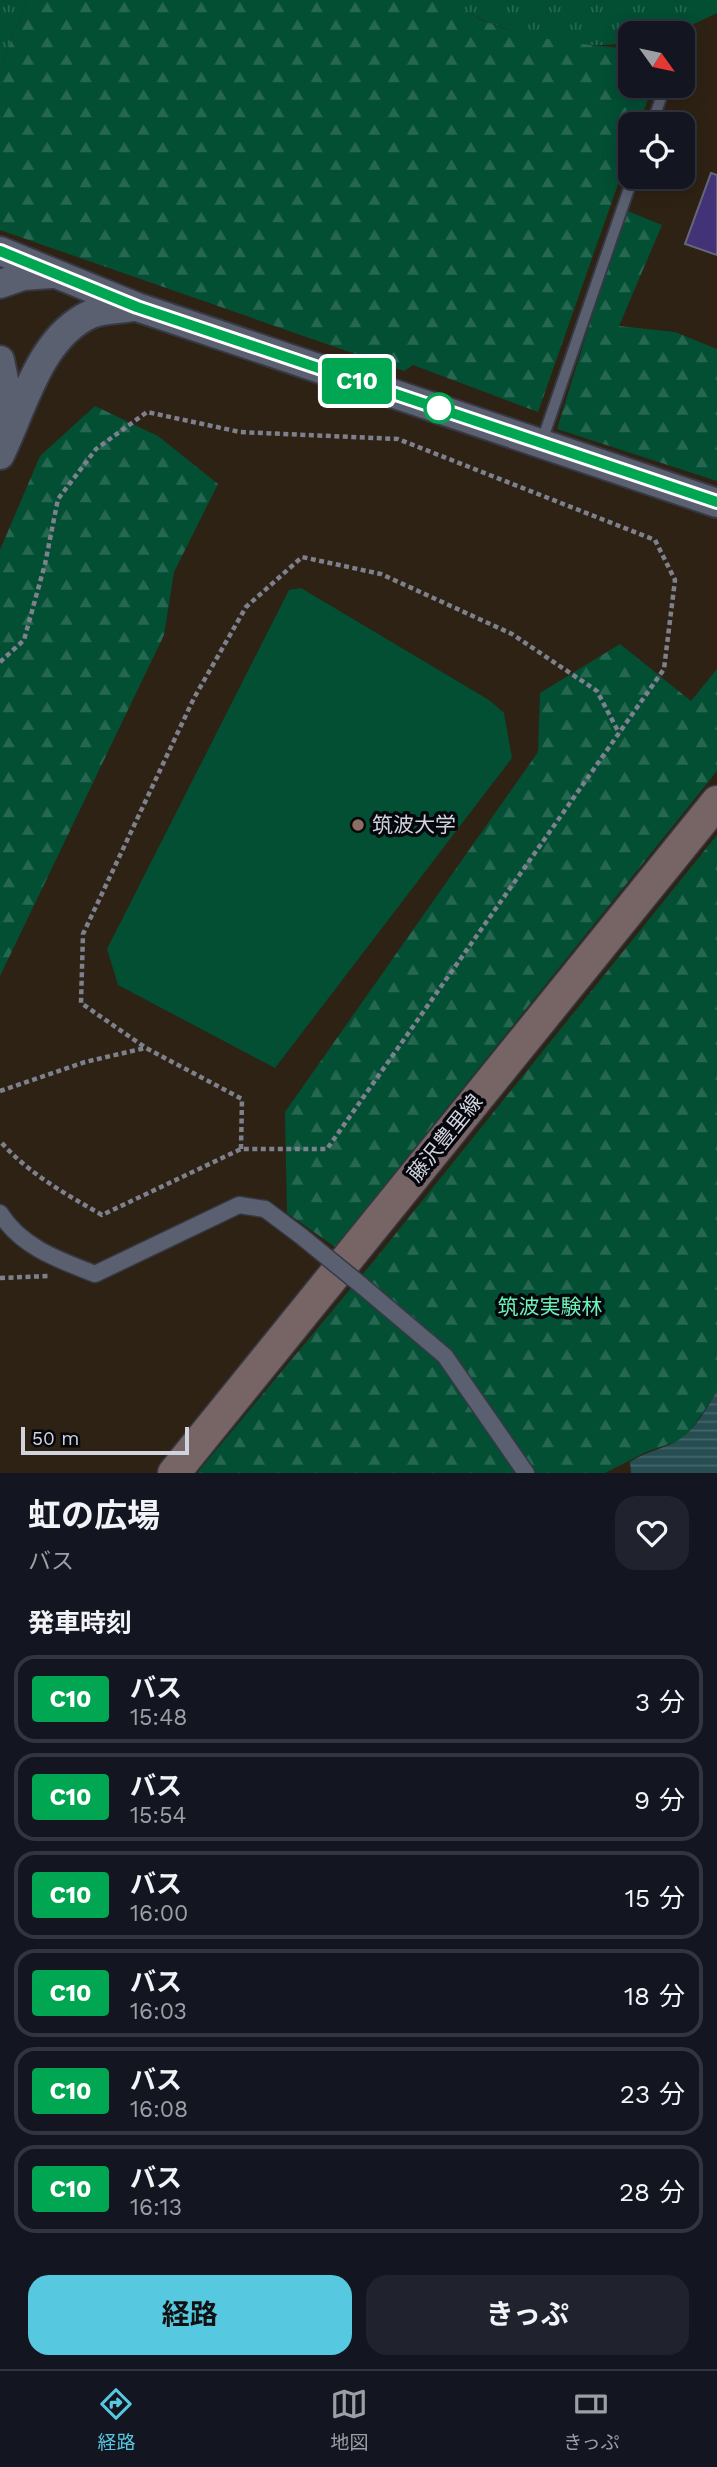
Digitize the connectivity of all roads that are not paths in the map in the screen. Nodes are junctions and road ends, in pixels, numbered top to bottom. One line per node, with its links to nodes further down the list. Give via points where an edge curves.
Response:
1 (630, 189): 7 (lane)
2 (0, 251): 3 (street)
3 (51, 274): 4 (street); 5 (street)
4 (0, 284)
5 (137, 307): 7 (street); 9 (street, via 91,314 71,327 39,368)
6 (0, 360): 8 (street, via 5,385)
7 (541, 444): 10 (street)
8 (0, 447)
9 (0, 454)
10 (717, 503)
11 (717, 802): 13 (main road, 藤沢豊里線)
12 (0, 1213): 14 (street, bridge, via 22,1239 95,1274 239,1205 265,1209 445,1356)
13 (174, 1473)
14 (526, 1473)

